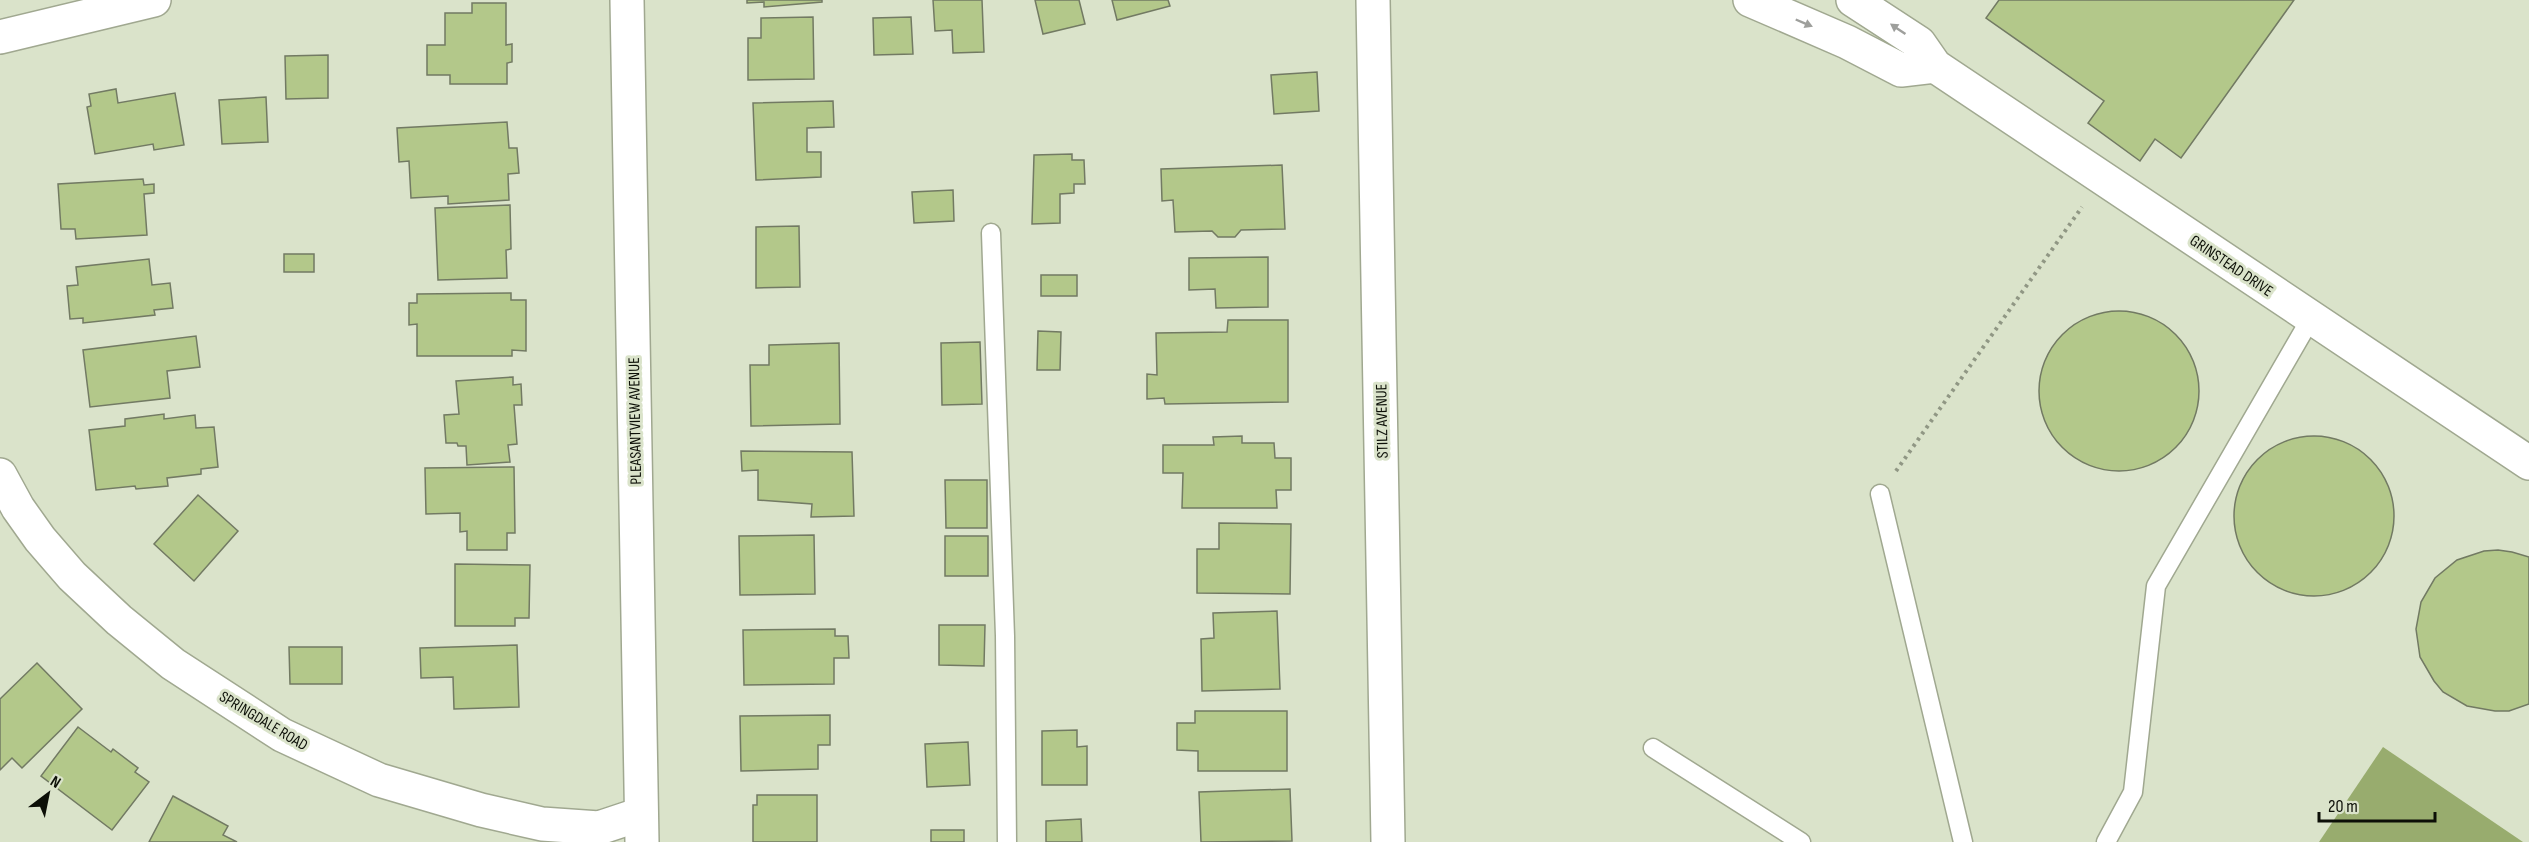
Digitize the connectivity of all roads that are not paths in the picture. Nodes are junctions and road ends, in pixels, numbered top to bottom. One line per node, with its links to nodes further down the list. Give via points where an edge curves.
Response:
1 (154, 0): 6 (street)
2 (627, 0): 14 (street, PLEASANTVIEW AVENUE)
3 (1373, 0): 16 (street, STILZ AVENUE)
4 (1750, 0): 7 (street, one-way to 7, via 1901,70)
5 (1853, 0): 7 (street, GRINSTEAD DRIVE, one-way to 5, via 1919,43)
6 (0, 37)
7 (1935, 66): 9 (street, GRINSTEAD DRIVE)
8 (991, 233): 15 (lane, via 1005,636)
9 (2311, 318): 10 (street, GRINSTEAD DRIVE); 19 (lane, via 2156,586 2133,792)
10 (2529, 463)
11 (0, 475): 14 (street, SPRINGDALE ROAD, via 40,539 119,620 172,664 282,735 379,780 481,810 542,824)
12 (1880, 494): 18 (lane)
13 (1653, 748): 17 (lane)
14 (642, 828)
15 (1007, 842)
16 (1388, 842)
17 (1802, 842)
18 (1963, 842)
19 (2106, 842)

